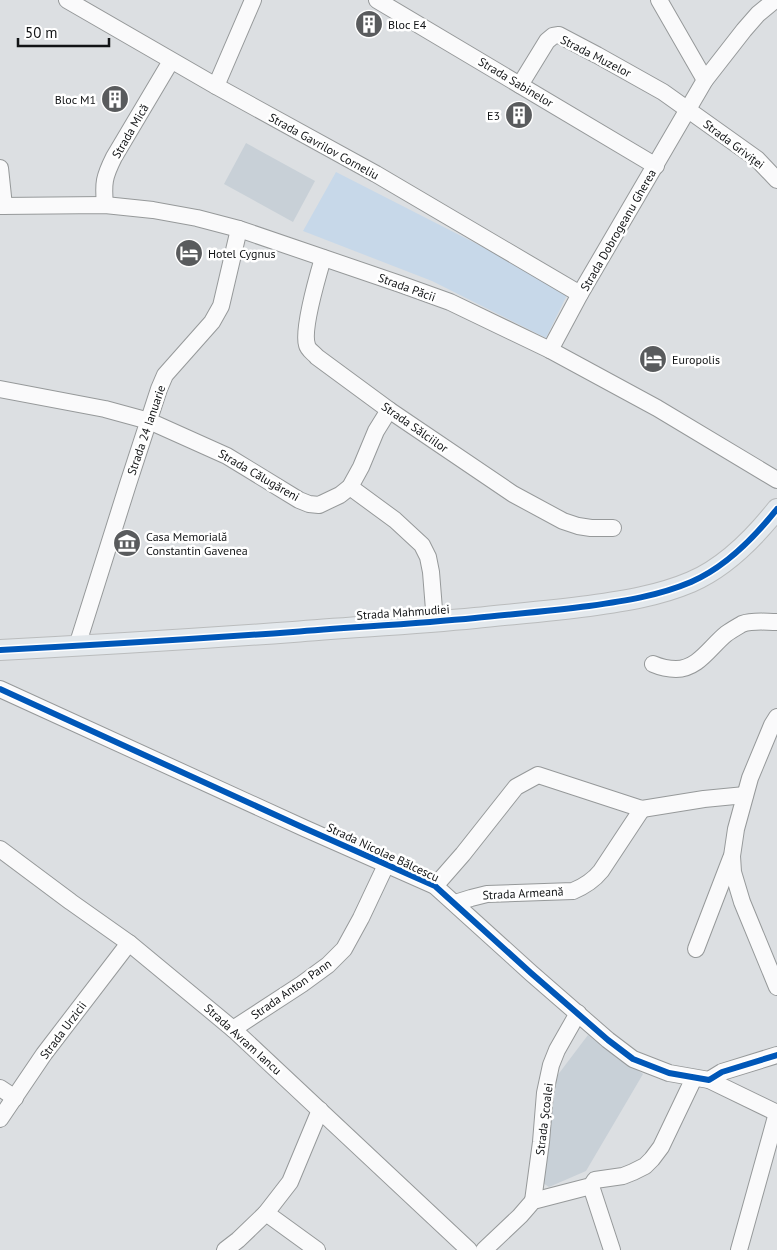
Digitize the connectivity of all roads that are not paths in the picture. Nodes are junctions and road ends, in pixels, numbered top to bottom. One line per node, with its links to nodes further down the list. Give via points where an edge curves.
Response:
1 (67, 0): 6 (street, Strada Gavrilov Corneliu)
2 (253, 0): 9 (street)
3 (376, 0): 8 (street, Strada Sabinelor)
4 (659, 0): 7 (street)
5 (775, 0): 7 (street, Strada Dobrogeanu Gherea, via 744,30)
6 (171, 61): 9 (street, Strada Gavrilov Corneliu); 14 (street, Strada Mică, via 106,174 103,188)
7 (705, 80): 10 (street, Strada Dobrogeanu Gherea)
8 (520, 84): 10 (street, Strada Muzelor, via 547,41 559,35); 11 (street, Strada Sabinelor)
9 (216, 86): 18 (street, Strada Gavrilov Corneliu, via 376,174)
10 (688, 110): 11 (street, Strada Dobrogeanu Gherea); 13 (street, Strada Griviței, via 757,159)
11 (656, 166): 18 (street, Strada Dobrogeanu Gherea)
12 (0, 168): 15 (street)
13 (777, 180)
14 (105, 205): 15 (street, Strada Păcii); 16 (street, Strada Păcii, via 153,210)
15 (2, 206)
16 (239, 229): 17 (street, Strada Păcii); 22 (street, Strada 24 Ianuarie, via 221,306 212,322 165,375)
17 (323, 258): 19 (street, Strada Păcii, via 450,302); 21 (street, Strada Sălciilor, via 308,320 307,347)
18 (580, 294): 19 (street, Strada Dobrogeanu Gherea)
19 (550, 350): 23 (street, Strada Păcii, via 657,408)
20 (0, 389): 22 (street, Strada Călugăreni)
21 (389, 410): 24 (street); 26 (street, Strada Sălciilor, via 513,494 563,521 591,528)
22 (149, 421): 24 (street, Strada Călugăreni, via 227,456 309,504 319,505); 29 (street, Strada 24 Ianuarie)
23 (777, 480)
24 (350, 487): 27 (street, via 422,546 431,572)
25 (777, 509): 27 (main road, Strada Mahmudiei, via 762,528 715,569 670,590 618,602)
26 (613, 528)
27 (435, 622): 29 (main road, Strada Mahmudiei)
28 (777, 622): 31 (street, via 743,624 686,668)
29 (77, 646): 30 (main road, Strada Mahmudiei)
30 (0, 650)
31 (653, 664)
32 (1, 694): 38 (street, Strada Nicolae Bălcescu)
33 (777, 717): 34 (street)
34 (745, 795): 35 (street); 37 (street)
35 (642, 809): 39 (street, via 538,775 516,787); 40 (street, Strada Armeană, via 601,871 585,886 573,890 486,894)
36 (0, 849): 41 (street, Strada Avram Iancu)
37 (732, 856): 42 (street); 43 (street, via 742,902)
38 (386, 865): 39 (street, Strada Nicolae Bălcescu); 45 (street, Strada Anton Pann, via 344,949 328,966)
39 (435, 886): 40 (street, Strada Nicolae Bălcescu)
40 (455, 904): 44 (street, Strada Nicolae Bălcescu)
41 (129, 943): 45 (street, Strada Avram Iancu); 49 (street, Strada Urzicii, via 44,1054)
42 (696, 949)
43 (777, 987)
44 (578, 1013): 47 (street, Strada Nicolae Bălcescu, via 633,1059 669,1073); 54 (street, Strada Școalei, via 557,1050 545,1094)
45 (234, 1029): 50 (street, Strada Avram Iancu)
46 (777, 1055): 47 (street)
47 (702, 1079): 51 (street, Strada Nicolae Bălcescu); 53 (street, via 652,1159 633,1172 595,1180)
48 (0, 1088): 49 (street)
49 (15, 1098): 52 (street, Strada Urzicii)
50 (320, 1110): 55 (street, via 290,1182); 56 (street, Strada Avram Iancu)
51 (777, 1113): 61 (street)
52 (0, 1119)
53 (591, 1186): 54 (street); 60 (street)
54 (533, 1200): 59 (street)
55 (266, 1213): 57 (street); 58 (street)
56 (462, 1248)
57 (225, 1250)
58 (317, 1250)
59 (484, 1250)
60 (612, 1250)
61 (740, 1250)

